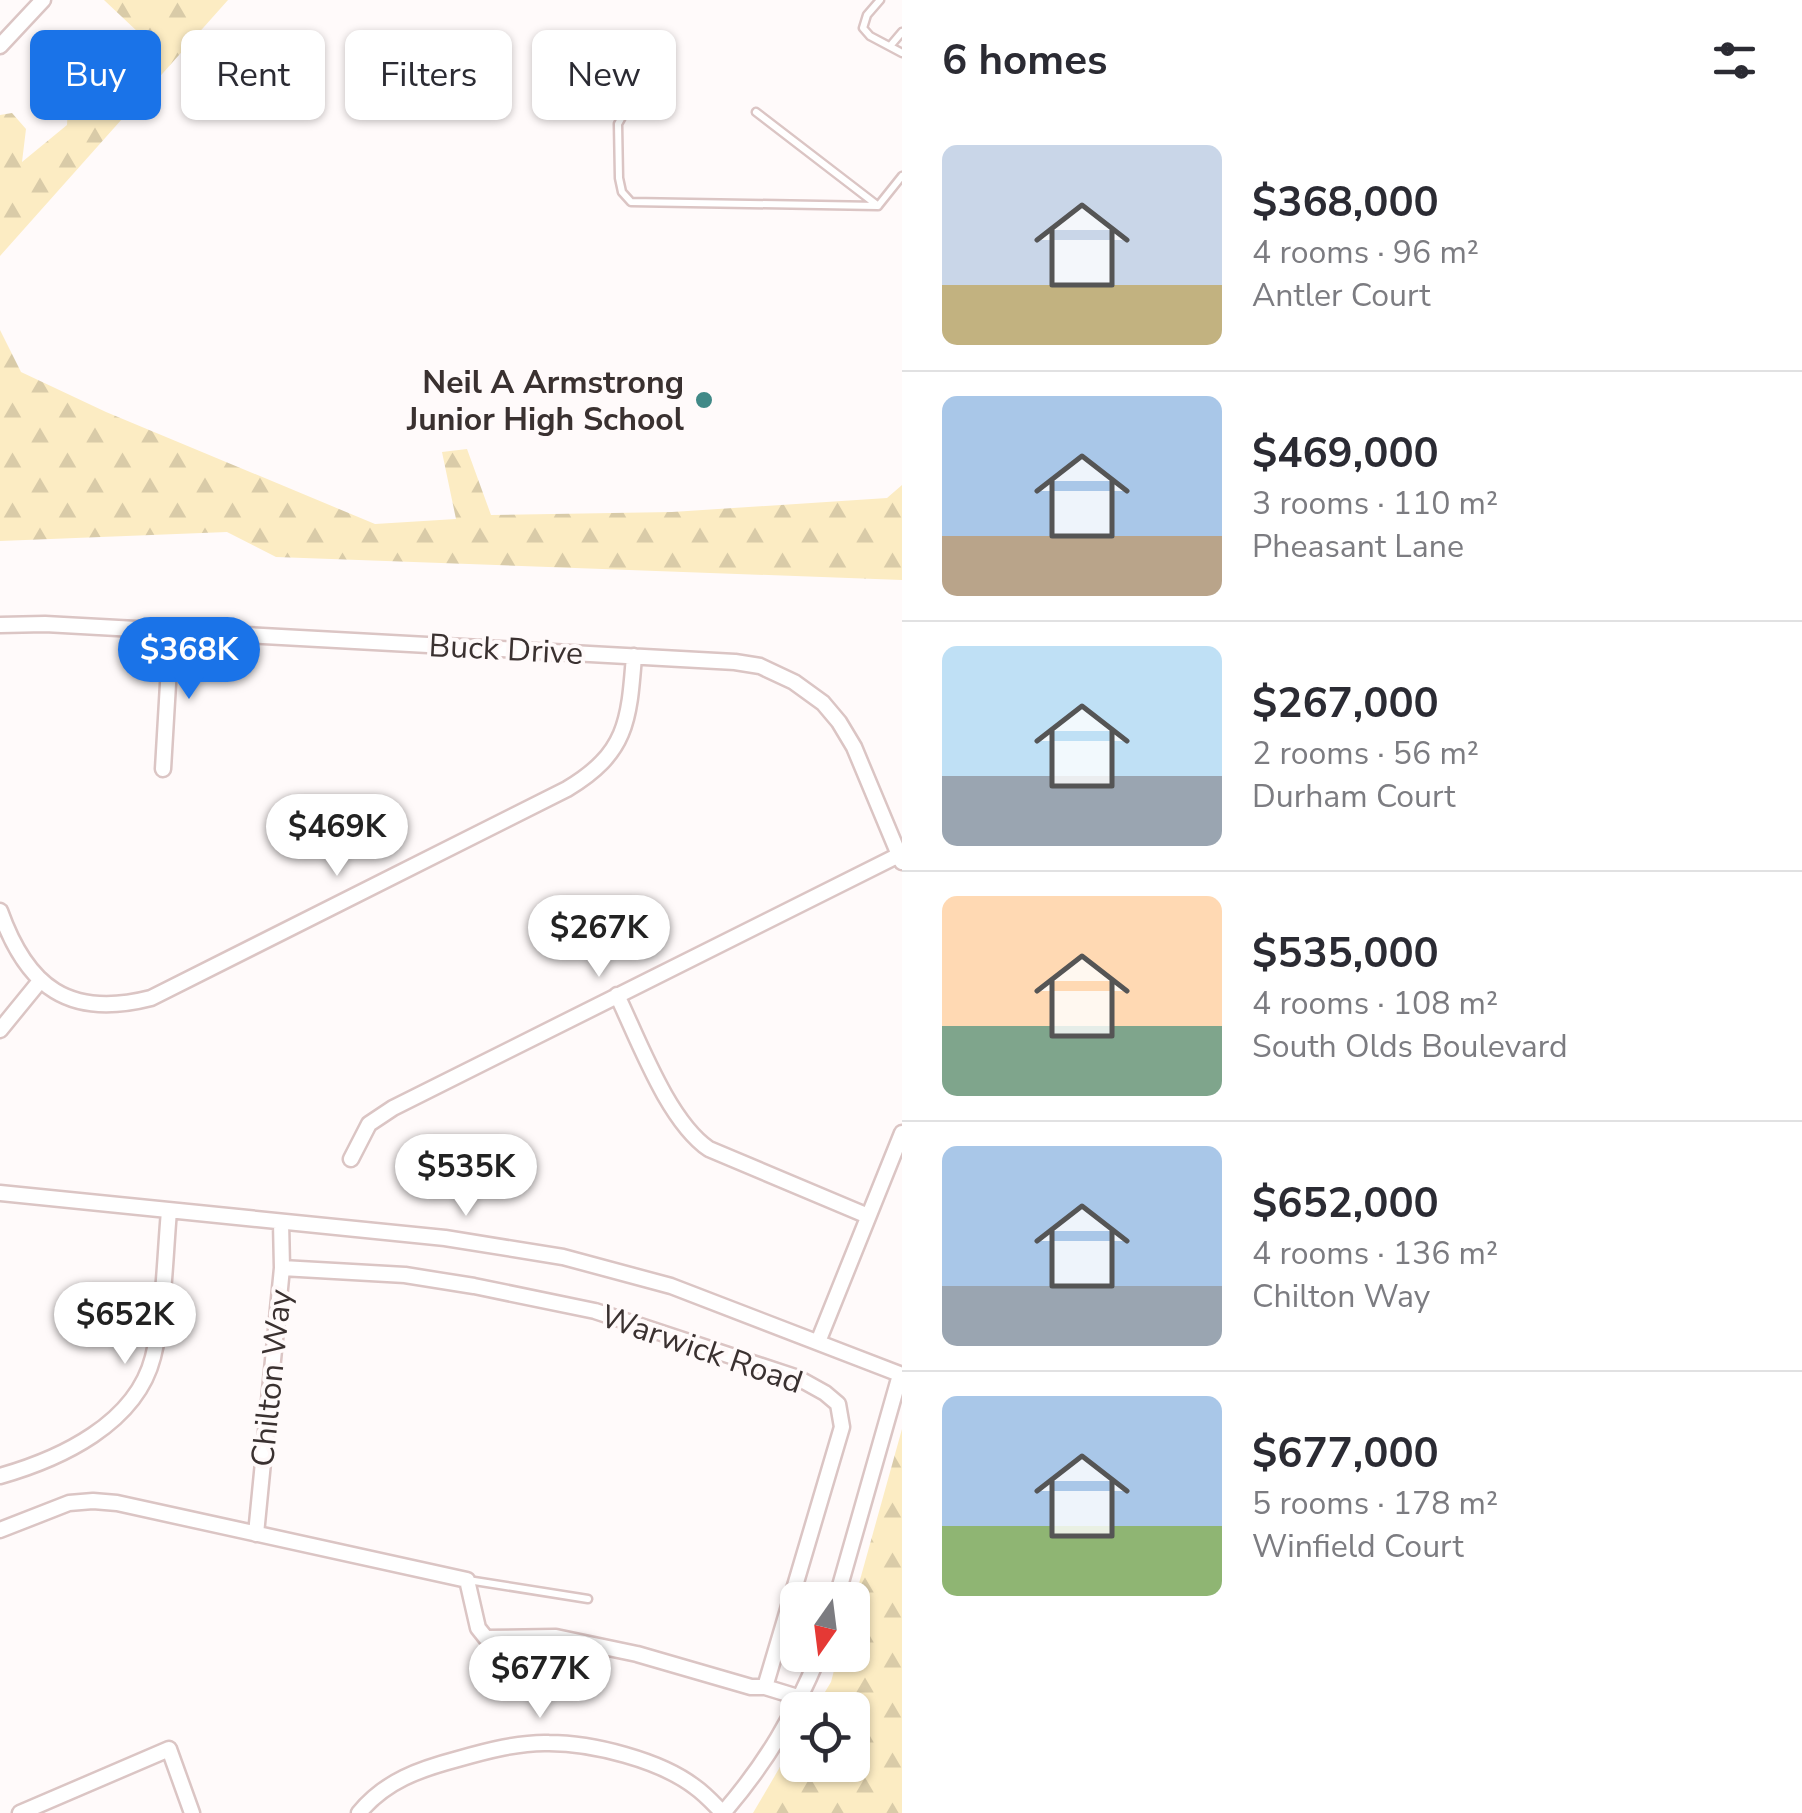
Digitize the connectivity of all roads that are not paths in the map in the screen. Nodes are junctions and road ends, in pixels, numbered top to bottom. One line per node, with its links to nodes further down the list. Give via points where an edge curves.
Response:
1 (880, 0): 4 (lane, via 863,28)
2 (33, 3): 5 (street)
3 (902, 32): 4 (lane)
4 (890, 45): 6 (lane)
5 (0, 46)
6 (902, 53)
7 (756, 112): 10 (lane)
8 (620, 120): 10 (lane, via 619,178 631,202)
9 (902, 176): 10 (lane)
10 (878, 206)
11 (0, 625): 12 (street, Buck Drive)
12 (171, 633): 13 (street, Buck Drive); 14 (street)
13 (634, 656): 15 (street, Buck Drive, via 760,666 823,704 854,747); 17 (street, via 627,721 618,742 567,789 150,998 118,1005 84,1002)
14 (163, 769)
15 (901, 859): 18 (street)
16 (0, 911): 17 (street, via 18,953)
17 (40, 981): 19 (street)
18 (617, 996): 21 (street, via 393,1108 369,1124); 24 (street, via 675,1114 698,1141)
19 (0, 1030)
20 (902, 1132): 24 (street)
21 (350, 1159)
22 (0, 1193): 23 (street)
23 (169, 1211): 25 (street); 29 (street, via 154,1355 137,1392 88,1439)
24 (868, 1216): 27 (street)
25 (282, 1222): 26 (street, Chilton Way); 27 (street, via 564,1257 671,1286)
26 (282, 1268): 31 (street, Chilton Way); 35 (street, Warwick Road, via 405,1276 595,1311 798,1378 838,1404 842,1427)
27 (818, 1342): 28 (street)
28 (901, 1375): 33 (street)
29 (0, 1476)
30 (0, 1530): 31 (street, via 69,1503 93,1501)
31 (256, 1534): 32 (street)
32 (466, 1580): 34 (lane); 35 (street, via 486,1638 556,1637)
33 (841, 1582)
34 (588, 1600)
35 (764, 1686): 36 (street)
36 (782, 1692)
37 (780, 1738): 41 (street)
38 (20, 1813): 39 (street, via 169,1748)
39 (192, 1813)
40 (360, 1813): 41 (street, via 389,1784 410,1774 548,1742 656,1766 694,1786)
41 (723, 1813)

